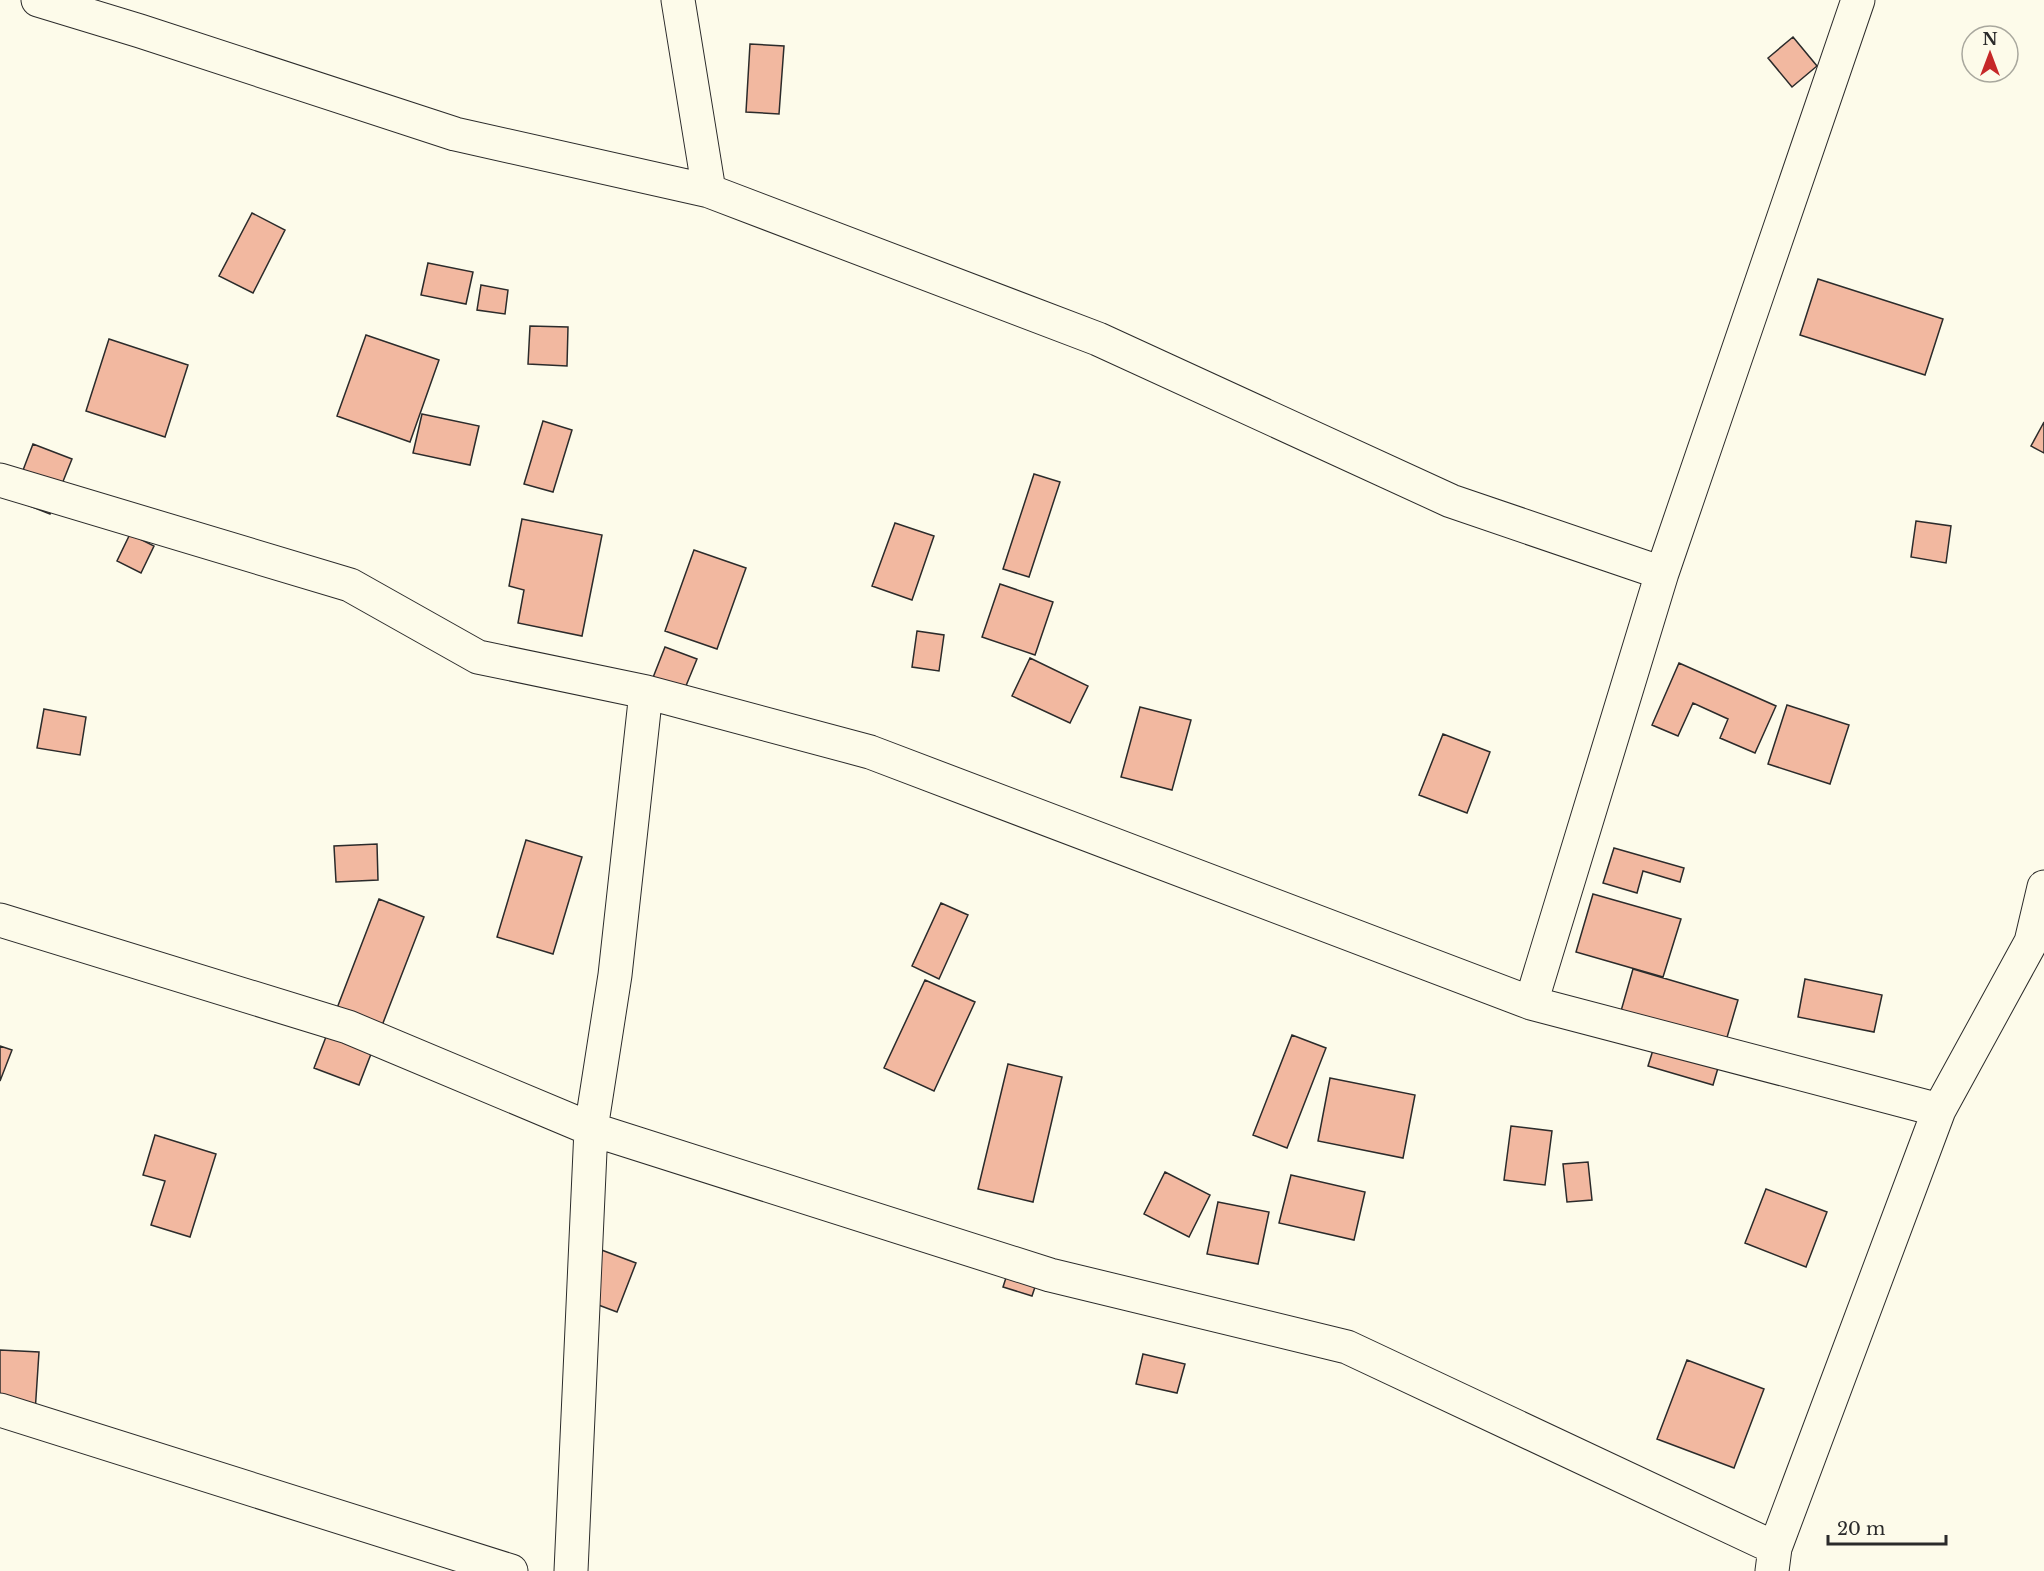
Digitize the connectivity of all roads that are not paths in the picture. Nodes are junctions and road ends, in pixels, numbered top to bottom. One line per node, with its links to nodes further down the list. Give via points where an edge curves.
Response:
1 (38, 0): 4 (street, via 454,134)
2 (678, 0): 4 (street)
3 (1858, 0): 6 (street)
4 (709, 191): 6 (street, via 1098,339 1451,501)
5 (0, 480): 7 (street, via 350,585 478,657)
6 (1662, 573): 10 (street)
7 (646, 692): 10 (street, via 870,752); 12 (street, via 615,975)
8 (2044, 887): 11 (street, via 2031,942)
9 (0, 920): 12 (street, via 348,1027)
10 (1531, 1003): 11 (street)
11 (1939, 1110): 14 (street)
12 (591, 1129): 14 (street, via 1050,1275 1347,1347); 16 (street)
13 (0, 1410): 15 (street)
14 (1774, 1560)
15 (511, 1571)
16 (571, 1571)

